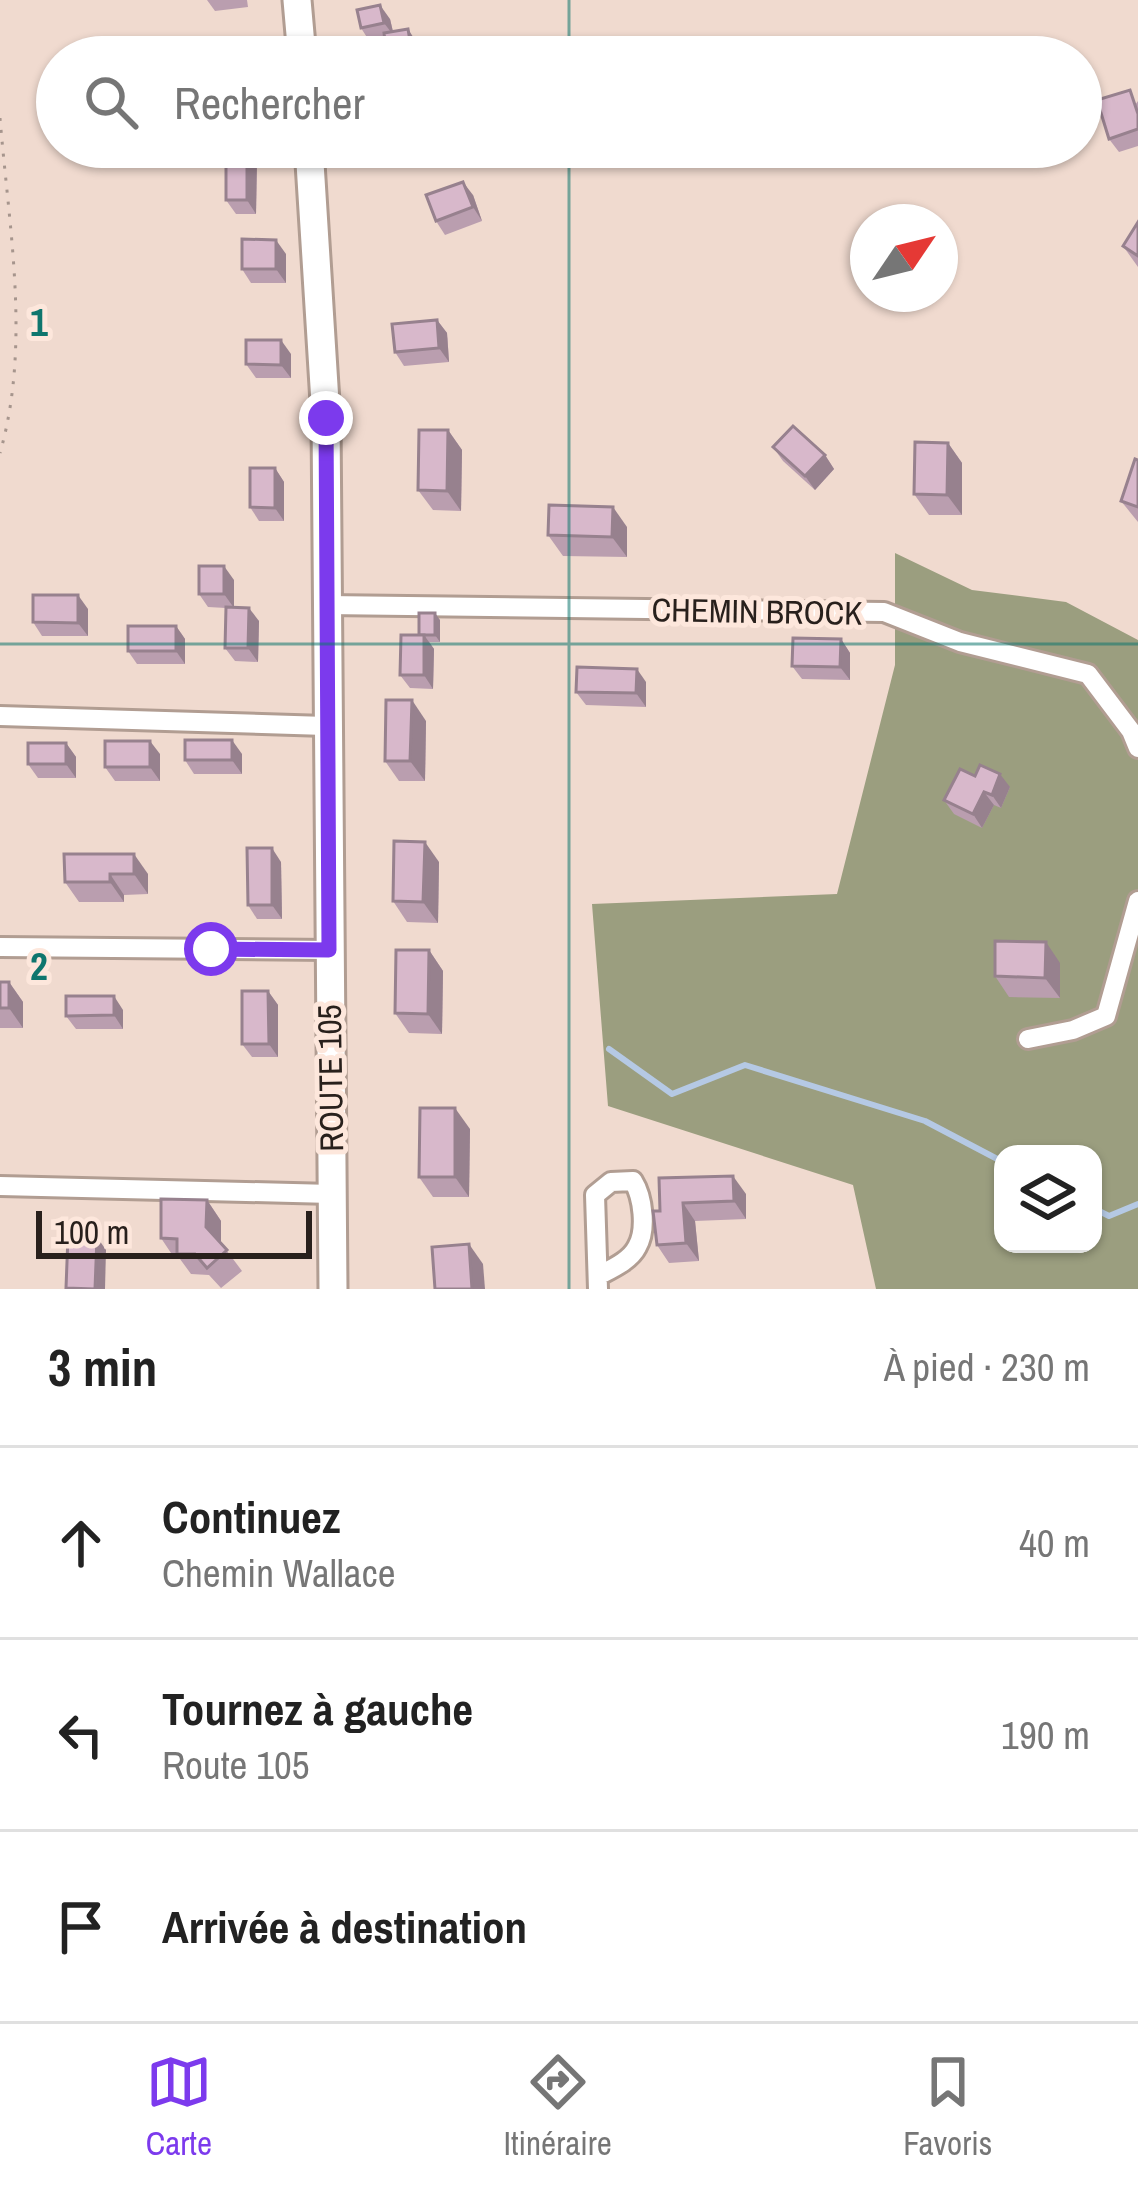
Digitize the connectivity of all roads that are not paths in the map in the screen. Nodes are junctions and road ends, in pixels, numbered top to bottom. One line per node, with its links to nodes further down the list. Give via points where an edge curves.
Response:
1 (297, 0): 2 (main road)
2 (300, 36)
3 (310, 168): 4 (main road, ROUTE 105, via 326,418)
4 (326, 605): 6 (main road, ROUTE 105); 7 (street, CHEMIN BROCK, via 884,612 960,642 1088,674)
5 (0, 716): 6 (street)
6 (326, 726): 10 (main road, ROUTE 105)
7 (1138, 748)
8 (1138, 901): 11 (street, via 1106,1016)
9 (0, 947): 10 (street)
10 (329, 950): 13 (main road, ROUTE 105)
11 (1028, 1039)
12 (0, 1186): 13 (street)
13 (332, 1194): 15 (main road, ROUTE 105)
14 (598, 1283): 14 (street, via 639,1246 642,1195 633,1181 611,1182 595,1195)
15 (333, 1289)

